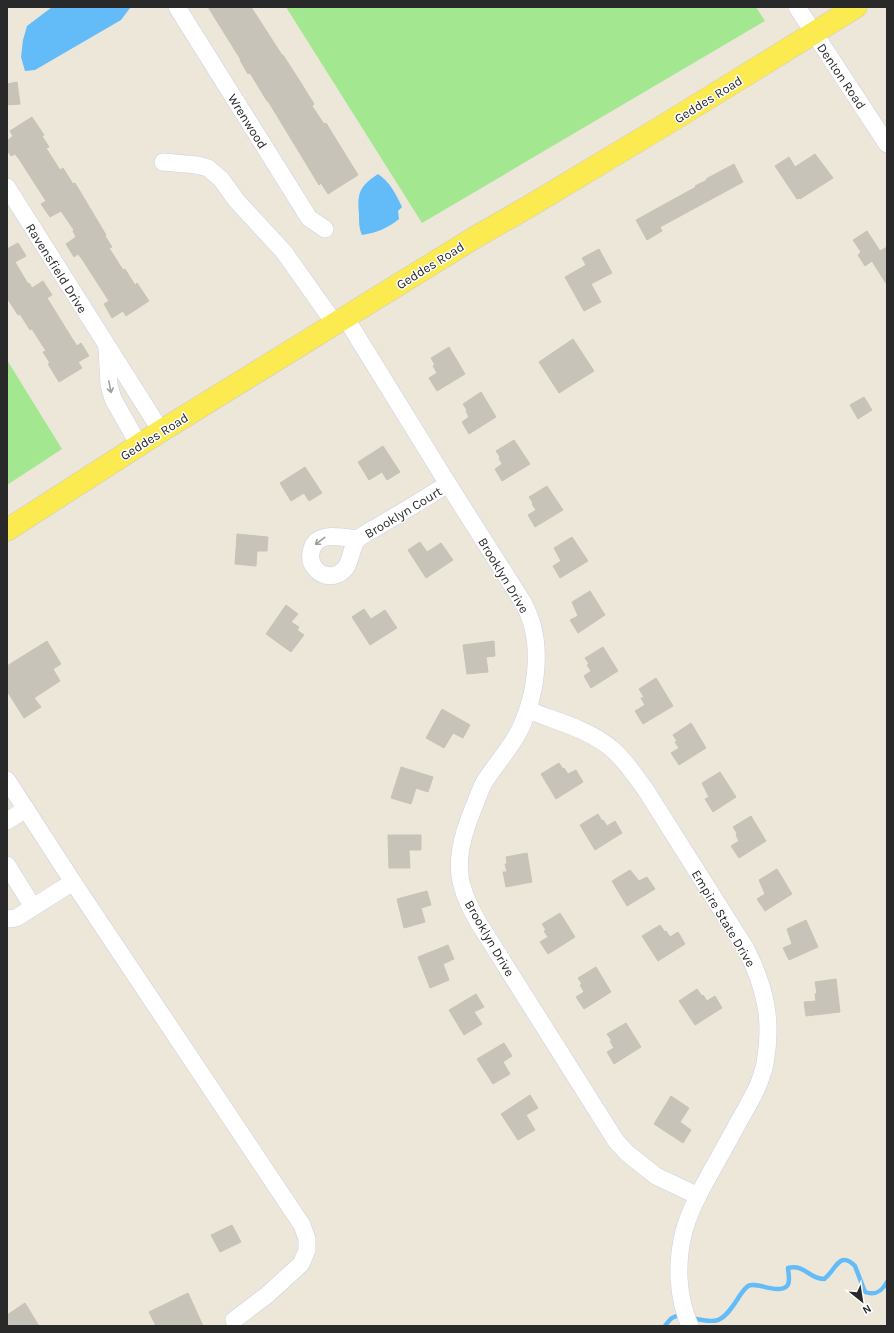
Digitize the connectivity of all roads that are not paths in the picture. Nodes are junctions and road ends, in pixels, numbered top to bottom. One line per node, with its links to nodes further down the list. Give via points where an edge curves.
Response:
1 (177, 7): 8 (street, Wrenwood, via 309,218)
2 (797, 7): 4 (street, Denton Road)
3 (856, 7): 4 (main road, Geddes Road)
4 (814, 34): 5 (street, Denton Road); 9 (main road, Geddes Road)
5 (887, 144)
6 (163, 162): 9 (street, Brooklyn Drive, via 197,165 208,168 217,175)
7 (7, 187): 10 (street, Ravensfield Drive)
8 (325, 229)
9 (340, 320): 11 (main road, Geddes Road); 13 (street, Brooklyn Drive)
10 (107, 348): 11 (street, Ravensfield Drive); 12 (street, Ravensfield Drive, one-way to 12, via 109,385 113,399)
11 (161, 431): 12 (main road, Geddes Road)
12 (139, 445): 14 (main road, Geddes Road)
13 (448, 484): 15 (street, Brooklyn Court); 16 (street, Brooklyn Drive, via 524,604 532,623 536,660)
14 (7, 530)
15 (357, 540)
16 (528, 710): 24 (street, Brooklyn Drive, via 522,726 485,782 467,825 459,863 462,887 478,922 616,1141 656,1176); 24 (street, Empire State Drive, via 594,737 611,748 632,771 746,949 762,986 768,1026 765,1064 758,1088)
17 (7, 780): 18 (street)
18 (26, 809): 19 (street); 21 (street)
19 (7, 821)
20 (7, 865): 22 (street)
21 (73, 882): 22 (street); 25 (street, via 302,1225 307,1238 307,1250 301,1264)
22 (33, 907): 23 (street, via 16,918)
23 (7, 919)
24 (698, 1196): 26 (street, Empire State Drive, via 684,1230 680,1251 682,1304)
25 (234, 1320)
26 (690, 1326)

